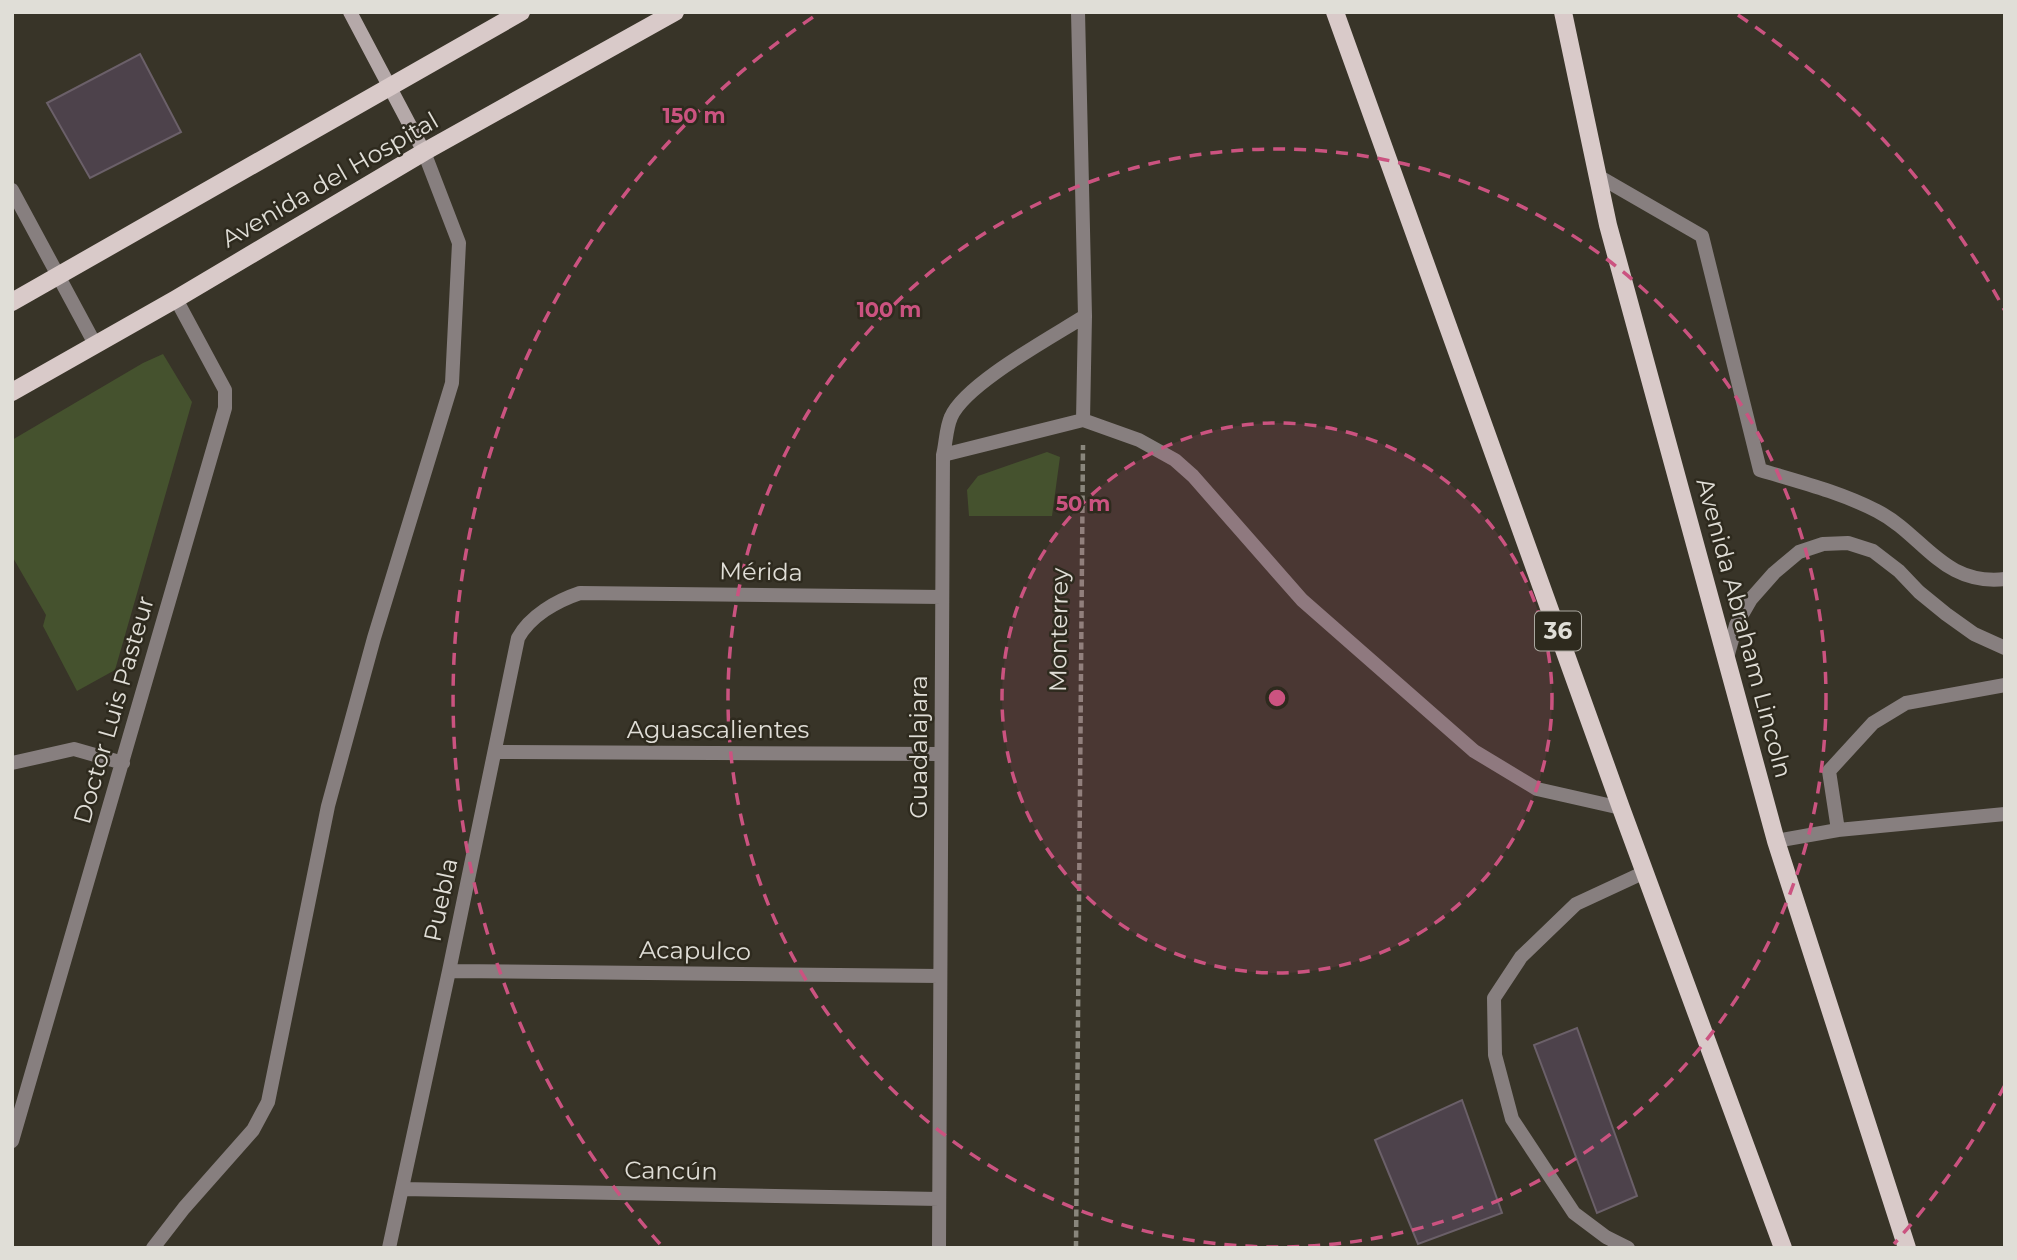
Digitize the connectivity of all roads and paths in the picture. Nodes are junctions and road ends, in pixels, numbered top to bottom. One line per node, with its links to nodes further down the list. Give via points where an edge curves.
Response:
1 (350, 12): 7 (main road)
2 (521, 12): 7 (main road)
3 (675, 12): 8 (main road, Avenida del Hospital)
4 (1078, 12): 14 (street)
5 (1335, 12): 29 (main road, 36)
6 (1563, 12): 9 (main road, Avenida Abraham Lincoln)
7 (390, 86): 8 (main road); 11 (main road)
8 (424, 152): 12 (main road, Avenida del Hospital); 40 (street, via 459,243 452,383 328,806 268,1102 253,1130)
9 (1598, 176): 19 (street, via 1702,236 1760,470 1842,494 1880,513 1965,576); 23 (main road, Avenida Abraham Lincoln)
10 (12, 190): 11 (street)
11 (58, 275): 13 (main road); 15 (street)
12 (176, 299): 15 (main road, Avenida del Hospital); 27 (street, Doctor Luis Pasteur, via 225,390 225,408)
13 (12, 302)
14 (1085, 316): 17 (street); 18 (street, Guadalajara, via 964,398 950,417)
15 (95, 344): 16 (main road, Avenida del Hospital)
16 (12, 392)
17 (1083, 420): 18 (street); 29 (street, via 1139,440 1175,460 1302,600 1474,751 1537,789); 43 (path, Monterrey)
18 (943, 454): 21 (street, Guadalajara)
19 (2005, 579)
20 (580, 593): 21 (street, Mérida); 25 (street, Puebla, via 532,619 518,638)
21 (942, 597): 26 (street, Guadalajara)
22 (2005, 648): 23 (street, via 1946,614 1873,551 1848,543 1823,544 1799,552 1774,573 1735,625)
23 (1727, 659): 32 (main road, Avenida Abraham Lincoln)
24 (2005, 685): 31 (street, via 1906,703 1873,723 1829,771)
25 (495, 752): 26 (street, Aguascalientes); 34 (street, Puebla)
26 (941, 754): 35 (street, Guadalajara)
27 (122, 763): 28 (street, via 74,749); 36 (street, Doctor Luis Pasteur)
28 (12, 764)
29 (1621, 808): 33 (main road, 36)
30 (2005, 814): 31 (street)
31 (1838, 830): 32 (street)
32 (1776, 841): 46 (main road, Avenida Abraham Lincoln)
33 (1645, 872): 44 (street, via 1576,904 1521,957 1494,998 1495,1055 1512,1118 1574,1213); 45 (main road, 36)
34 (449, 971): 35 (street, Acapulco); 38 (street, Puebla)
35 (940, 976): 39 (street, Guadalajara)
36 (20, 1093): 37 (street, Doctor Luis Pasteur)
37 (12, 1141)
38 (402, 1189): 39 (street, Cancún); 41 (street, Puebla)
39 (939, 1199): 42 (street, Guadalajara)
40 (153, 1248)
41 (389, 1248)
42 (939, 1248)
43 (1076, 1248)
44 (1628, 1248)
45 (1783, 1248)
46 (1907, 1248)

